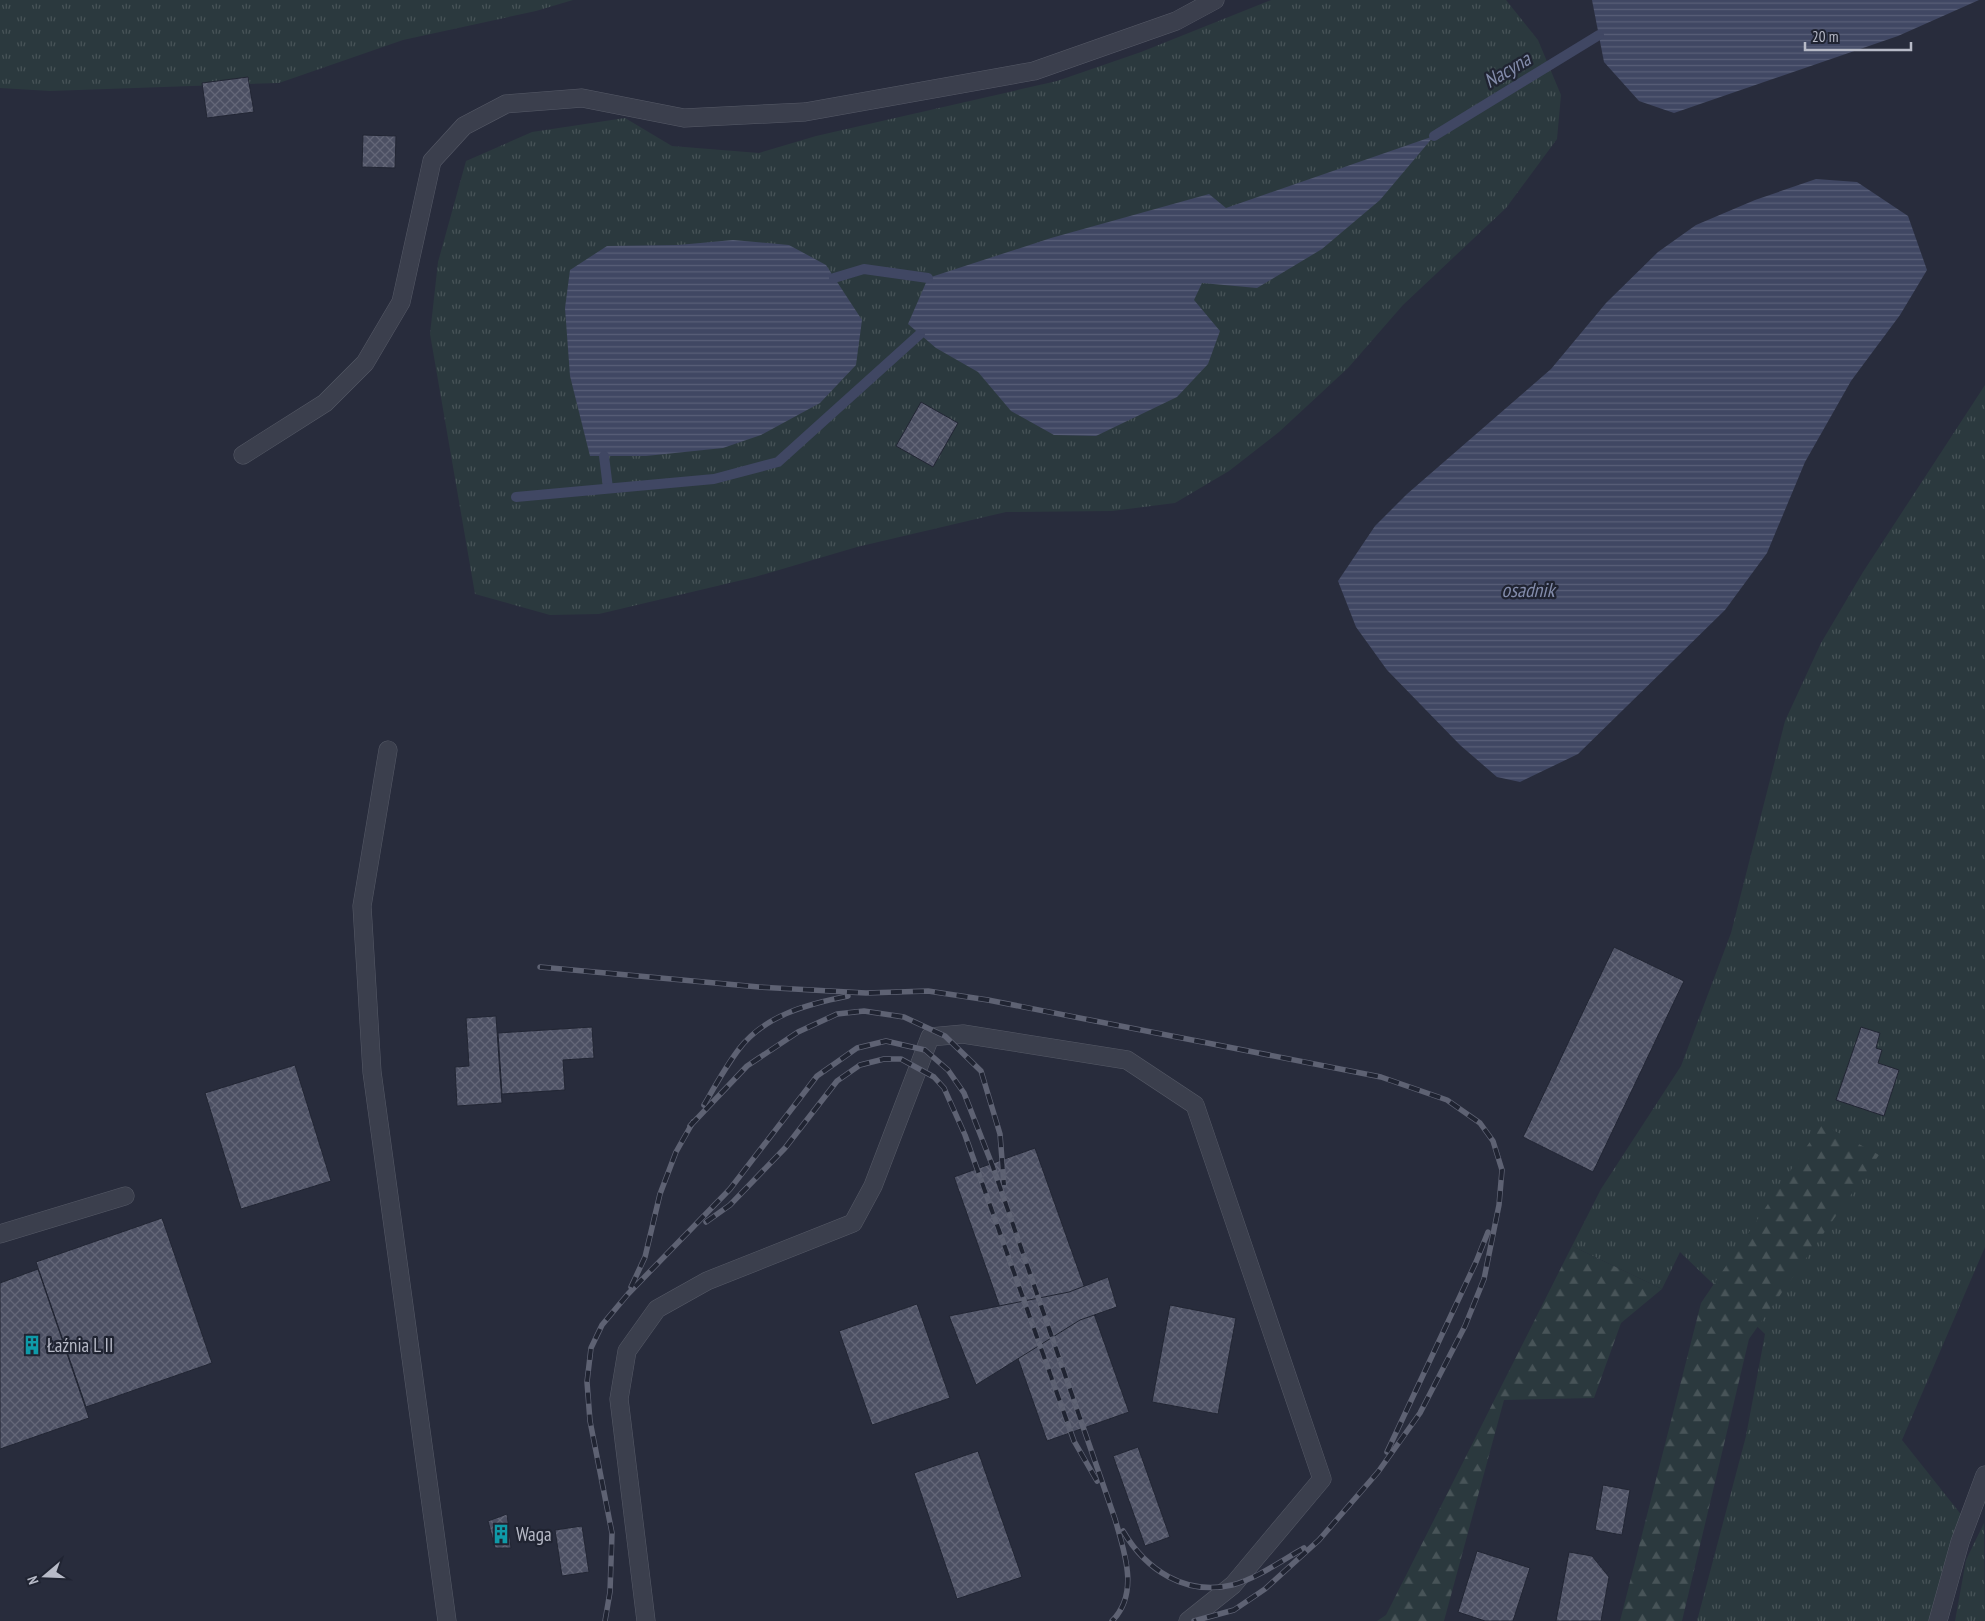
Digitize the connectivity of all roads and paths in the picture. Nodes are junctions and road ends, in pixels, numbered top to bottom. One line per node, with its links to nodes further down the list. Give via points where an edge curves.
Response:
1 (1215, 0): 2 (lane, via 1176,21 1034,71 805,112 684,118 582,98 506,104 464,126 432,161 401,302 365,362 324,403)
2 (243, 456)
3 (388, 750): 7 (lane, via 362,906 372,1072)
4 (125, 1196): 5 (lane)
5 (0, 1234)
6 (1985, 1475): 10 (lane, via 1960,1542)
7 (448, 1621)
8 (646, 1621): 9 (lane, via 619,1399 627,1351 657,1309 707,1281 853,1222 873,1186 930,1037 963,1034 1127,1060 1195,1105 1322,1479 1234,1585)
9 (1188, 1621)
10 (1938, 1621)

